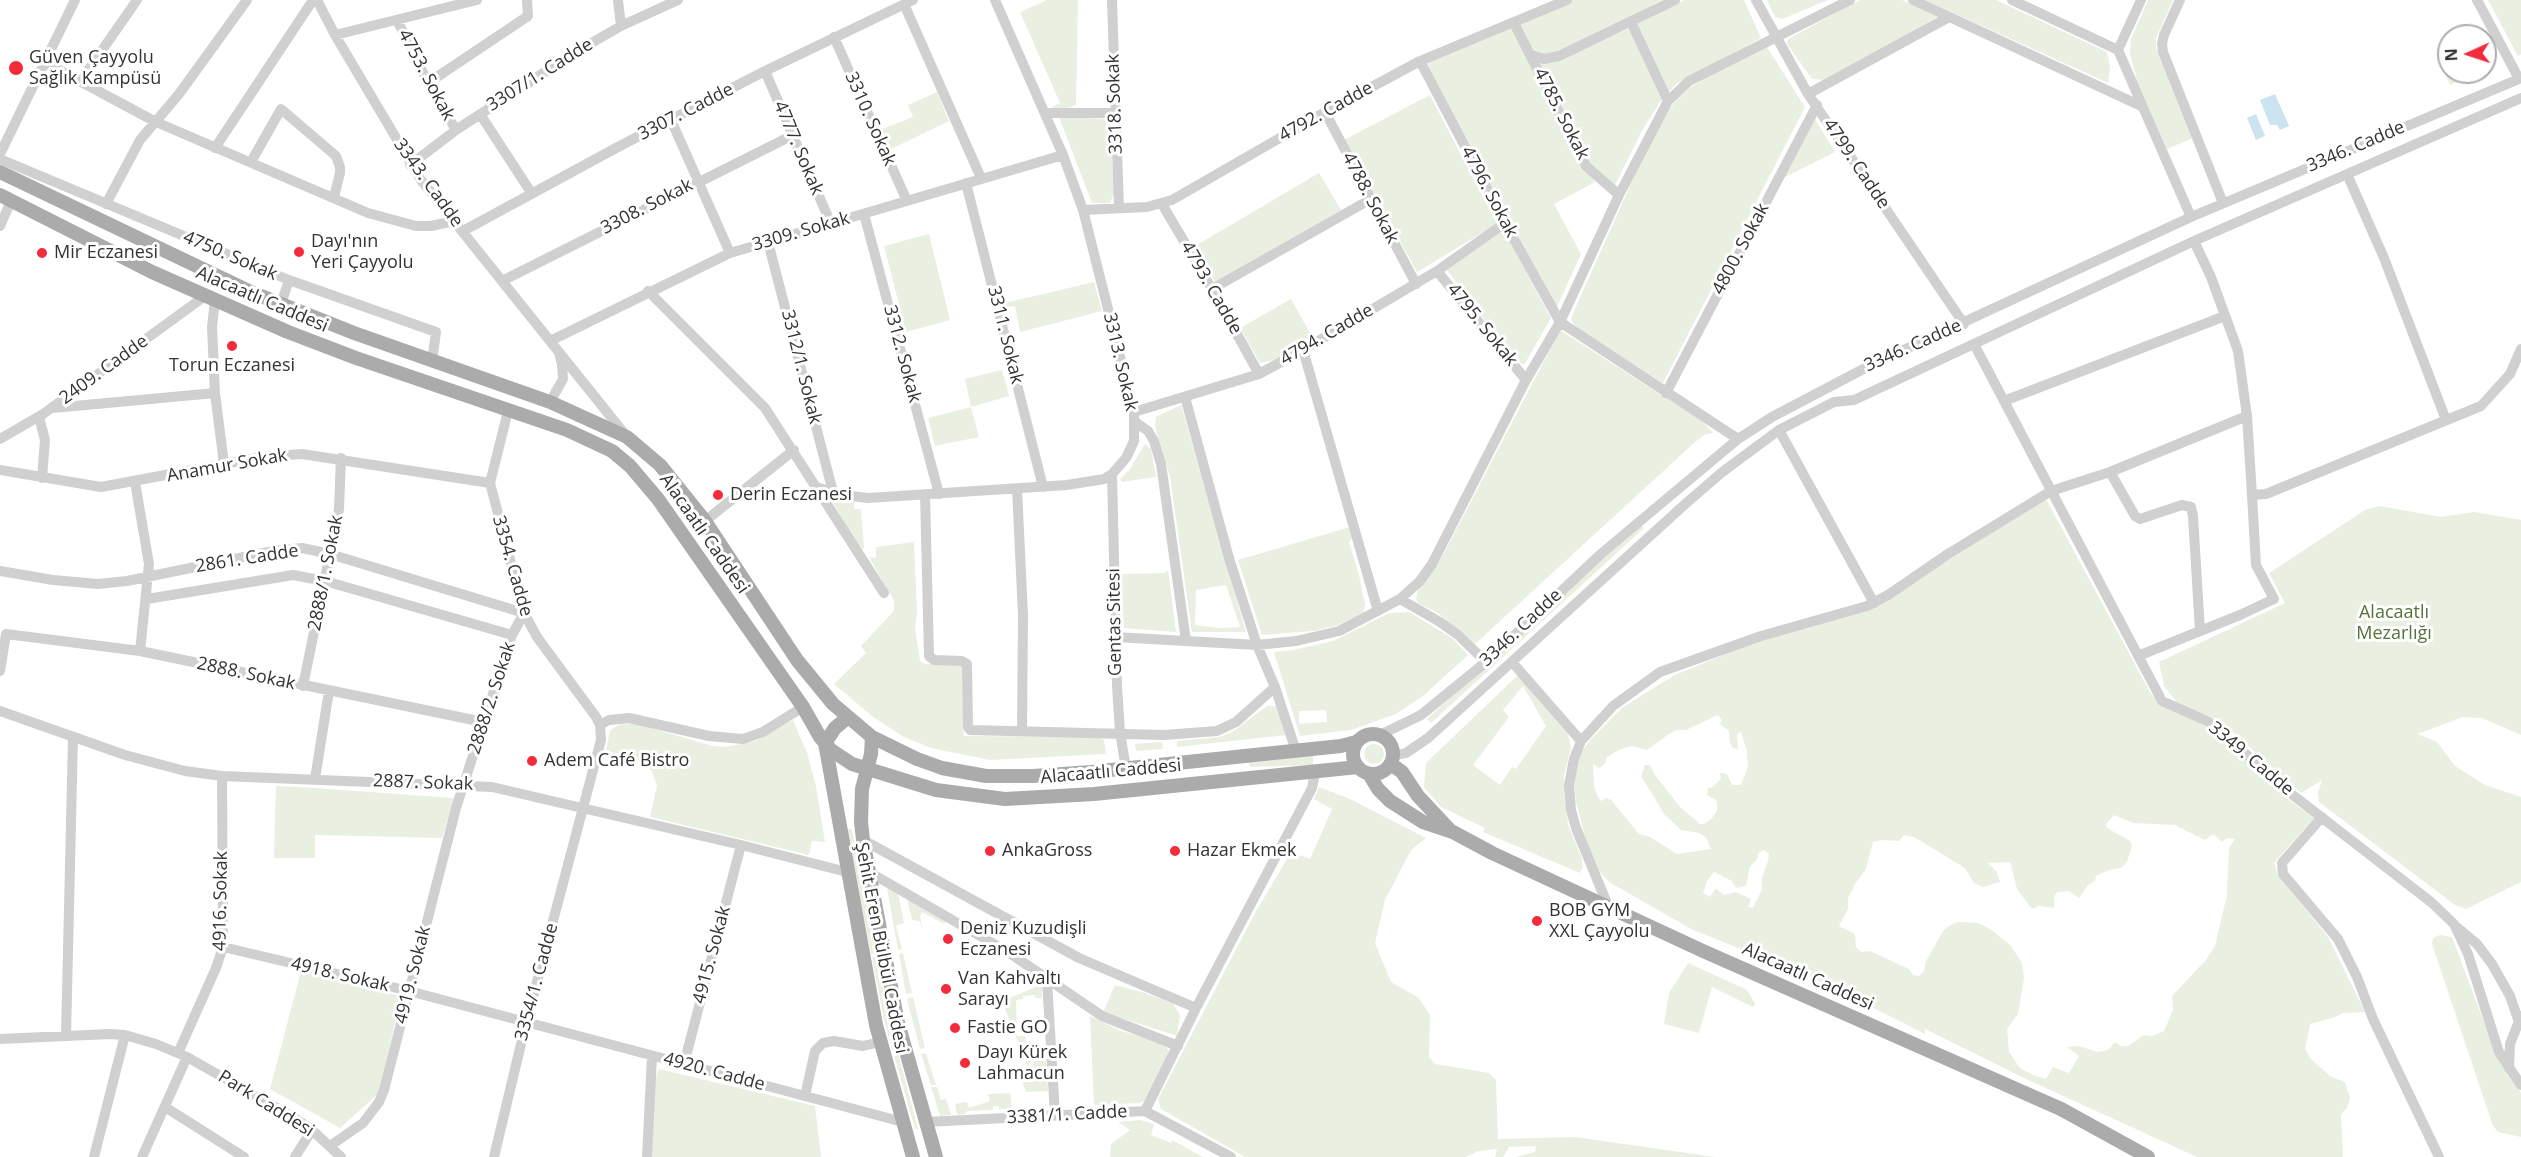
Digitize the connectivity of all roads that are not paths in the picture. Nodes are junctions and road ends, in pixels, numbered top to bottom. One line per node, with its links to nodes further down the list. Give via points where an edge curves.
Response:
1 (75, 0): 33 (street)
2 (137, 0): 36 (street)
3 (247, 0): 48 (street)
4 (313, 0): 52 (street)
5 (317, 0): 27 (street, 3343. Cadde)
6 (477, 0): 23 (street)
7 (527, 0): 37 (street, via 528,16)
8 (618, 0): 26 (street)
9 (678, 0): 26 (street, 3307/1. Cadde)
10 (995, 0): 44 (street, 3313. Sokak)
11 (1112, 0): 45 (street, 3318. Sokak)
12 (1568, 0): 25 (street, 4792. Cadde)
13 (1675, 0): 24 (street)
14 (1756, 0): 28 (street, 4799. Cadde)
15 (1850, 0): 28 (street)
16 (1913, 0): 22 (street)
17 (2012, 0): 30 (street)
18 (2141, 0): 30 (street)
19 (2180, 0): 69 (street, via 2164,35 2163,52)
20 (2477, 0): 35 (street)
21 (908, 2): 29 (street, 3307. Cadde); 60 (street)
22 (1949, 17): 38 (street); 42 (street)
23 (397, 20): 27 (street); 37 (street, 4753. Sokak)
24 (1631, 22): 31 (street, via 1551,59); 40 (street)
25 (1514, 23): 31 (street, 4785. Sokak); 32 (street, 4792. Cadde)
26 (621, 26): 46 (street, 3307/1. Cadde, via 573,52)
27 (335, 35): 57 (street, 3343. Cadde)
28 (1775, 36): 38 (street, 4799. Cadde); 40 (street, via 1689,81)
29 (834, 37): 34 (street, 3307. Cadde); 68 (street, 3310. Sokak)
30 (2118, 50): 42 (street)
31 (1531, 55): 64 (street, 4785. Sokak, via 1586,166)
32 (1420, 61): 43 (street, 4792. Cadde); 77 (street, 4796. Sokak)
33 (44, 62): 36 (street); 51 (street)
34 (765, 71): 47 (street, 3307. Cadde); 50 (street, 4777. Sokak)
35 (2520, 79): 69 (street, 3346. Cadde)
36 (80, 82): 48 (street)
37 (428, 83): 49 (street, 4753. Sokak)
38 (1808, 94): 41 (street, 4799. Cadde)
39 (2521, 98): 59 (street, 3346. Cadde)
40 (1668, 101): 64 (street)
41 (1817, 105): 94 (street, 4799. Cadde); 104 (street, 4800. Sokak)
42 (2141, 106): 75 (street)
43 (1325, 111): 67 (street, 4788. Sokak); 71 (street, 4792. Cadde)
44 (1045, 113): 45 (street); 54 (street, 3313. Sokak)
45 (1115, 113): 72 (street, 3318. Sokak)
46 (480, 114): 49 (street, 3307/1. Cadde); 63 (street)
47 (671, 120): 61 (street); 63 (street, 3307. Cadde)
48 (156, 122): 52 (street); 70 (street, via 140,140)
49 (456, 130): 57 (street, 3307/1. Cadde)
50 (793, 135): 61 (street, 3308. Sokak); 78 (street, 4777. Sokak)
51 (4, 137): 53 (street)
52 (215, 148): 56 (street)
53 (0, 154)
54 (1063, 155): 60 (street, 3309. Sokak); 73 (street, 3313. Sokak)
55 (0, 159): 70 (street, 4750. Sokak)
56 (251, 162): 65 (street); 65 (street, via 280,109 339,161)
57 (410, 165): 76 (street, 3343. Cadde)
58 (0, 172): 91 (main road, Alacaatlı Caddesi)
59 (2347, 174): 81 (street, 3346. Cadde); 113 (street)
60 (981, 178): 62 (street, 3309. Sokak)
61 (698, 181): 83 (street); 86 (street, 3308. Sokak)
62 (966, 183): 68 (street, 3309. Sokak); 128 (street, 3311. Sokak)
63 (532, 194): 80 (street, 3307. Cadde)
64 (1619, 195): 93 (street)
65 (334, 197): 76 (street, via 369,213 416,226)
66 (6, 198): 79 (street); 90 (main road, Alacaatlı Caddesi)
67 (1371, 199): 87 (street, 4788. Sokak); 88 (street)
68 (907, 201): 74 (street, 3309. Sokak)
69 (2223, 203): 75 (street, 3346. Cadde)
70 (106, 204): 85 (street, 4750. Sokak)
71 (1162, 204): 72 (street, 4792. Cadde); 88 (street, 4793. Cadde)
72 (1119, 208): 73 (street, 4792. Cadde)
73 (1083, 210): 112 (street, 3313. Sokak)
74 (864, 214): 78 (street, 3309. Sokak); 133 (street, 3312. Sokak)
75 (2191, 217): 94 (street, 3346. Cadde)
76 (454, 221): 80 (street, 3343. Cadde)
77 (1505, 223): 84 (street, 4794. Cadde); 93 (street, 4796. Sokak)
78 (831, 224): 82 (street, 3309. Sokak)
79 (0, 226)
80 (463, 231): 86 (street, 3343. Cadde)
81 (2194, 241): 92 (street); 96 (street, 3346. Cadde)
82 (768, 242): 83 (street, 3309. Sokak); 131 (street, 3312/1. Sokak)
83 (730, 253): 89 (street, 3309. Sokak)
84 (1437, 271): 87 (street, 4794. Cadde); 102 (street, 4795. Sokak)
85 (289, 280): 91 (street); 100 (street, 4750. Sokak, via 436,332)
86 (502, 280): 95 (street, 3343. Cadde)
87 (1416, 284): 98 (street, 4794. Cadde)
88 (1212, 288): 101 (street, 4793. Cadde)
89 (648, 291): 95 (street, 3309. Sokak); 118 (street, via 765,408)
90 (210, 298): 103 (street); 108 (street, 2409. Cadde); 109 (main road, Alacaatlı Caddesi, via 348,355)
91 (281, 304): 100 (main road, Alacaatlı Caddesi)
92 (2224, 316): 106 (street); 110 (street, via 2238,351)
93 (1560, 322): 102 (street); 104 (street)
94 (1964, 324): 117 (street, 3346. Cadde, via 1843,379)
95 (550, 341): 99 (street, 3343. Cadde)
96 (1974, 344): 106 (street, 3349. Cadde); 114 (street, 3346. Cadde, via 1854,400 1834,402)
97 (2521, 349): 113 (street, via 2510,374 2481,405)
98 (1303, 350): 101 (street, 4794. Cadde); 144 (street)
99 (559, 352): 107 (street, via 562,379); 115 (street, 3343. Cadde)
100 (432, 361): 107 (main road, Alacaatlı Caddesi)
101 (1259, 374): 105 (street, 4794. Cadde)
102 (1526, 380): 142 (street, via 1431,564 1420,581)
103 (215, 393): 108 (street); 120 (street)
104 (1666, 393): 117 (street)
105 (1185, 397): 112 (street, 4794. Cadde); 150 (street)
106 (2004, 401): 130 (street, 3349. Cadde)
107 (550, 402): 115 (main road, Alacaatlı Caddesi)
108 (52, 408): 111 (street, 2409. Cadde)
109 (508, 411): 126 (street, 3354. Cadde); 159 (main road, Alacaatlı Caddesi, via 590,439 630,466 662,504)
110 (2247, 416): 122 (street); 134 (street)
111 (39, 417): 116 (street, 2409. Cadde); 124 (street, via 45,447)
112 (1134, 417): 123 (street, 3313. Sokak, via 1134,441); 149 (street, via 1148,430 1161,464)
113 (2446, 420): 134 (street, via 2266,494)
114 (1779, 430): 143 (street); 154 (street, 3346. Cadde, via 1721,473)
115 (627, 437): 135 (main road, Alacaatlı Caddesi, via 660,465)
116 (0, 439)
117 (1738, 439): 153 (street, 3346. Cadde, via 1602,553)
118 (794, 450): 127 (street); 135 (street)
119 (341, 458): 120 (street, Anamur Sokak, via 290,454); 126 (street, Anamur Sokak); 136 (street, 2888/1. Sokak, via 340,502)
120 (224, 464): 125 (street, Anamur Sokak)
121 (0, 470): 124 (street, Anamur Sokak)
122 (2110, 472): 130 (street); 146 (street, via 2134,516 2140,519 2182,505 2191,507)
123 (1112, 474): 128 (street, via 1104,479); 148 (street, Gentas Sitesi)
124 (42, 478): 125 (street, Anamur Sokak, via 90,487)
125 (135, 482): 138 (street)
126 (490, 483): 145 (street, 3354. Cadde)
127 (816, 487): 131 (street); 140 (street)
128 (1043, 487): 129 (street)
129 (1017, 489): 133 (street); 164 (street, via 1023,615)
130 (2051, 491): 143 (street); 152 (street, 3349. Cadde)
131 (833, 492): 132 (street, via 868,498)
132 (925, 494): 133 (street); 164 (street, via 930,658 967,664 969,729)
133 (939, 494)
134 (2252, 495): 146 (street, via 2256,565 2274,599)
135 (705, 521): 161 (main road, Alacaatlı Caddesi, via 797,660)
136 (330, 554): 138 (street, 2861. Cadde, via 286,549); 139 (street, 2888/1. Sokak); 145 (street, 2861. Cadde)
137 (0, 571): 138 (street, 2861. Cadde, via 85,584)
138 (150, 576): 141 (street)
139 (325, 581): 141 (street, 2861. Cadde, via 293,575); 147 (street, 2861. Cadde); 156 (street, 2888/1. Sokak)
140 (884, 593)
141 (147, 599): 151 (street)
142 (1400, 599): 144 (street); 153 (street, via 1458,635)
143 (1874, 603): 169 (street, via 1761,636 1660,672 1614,706)
144 (1378, 611): 150 (street, via 1318,637)
145 (524, 613): 147 (street, 2888/2. Sokak); 163 (street, 3354. Cadde, via 533,632)
146 (2200, 631): 152 (street)
147 (512, 635): 162 (street, 2888/2. Sokak)
148 (1115, 637): 149 (street); 165 (street, Gentas Sitesi)
149 (1186, 641): 150 (street)
150 (1257, 645): 157 (street)
151 (140, 651): 155 (street, 2888. Sokak, via 6,634); 156 (street, 2888. Sokak)
152 (2138, 656): 182 (street, 3349. Cadde, via 2162,701 2209,722)
153 (1486, 662): 166 (street, 3346. Cadde, via 1421,715)
154 (1512, 662): 169 (street); 173 (street, 3346. Cadde, via 1419,746)
155 (0, 671)
156 (303, 686): 158 (street, 2888. Sokak)
157 (1275, 687): 165 (street, via 1236,722 1217,731 1164,735); 172 (street)
158 (329, 691): 162 (street, 2888. Sokak); 179 (street)
159 (803, 707): 163 (street, via 763,732 743,739 709,736 629,718); 171 (main road, Alacaatlı Caddesi)
160 (0, 711): 167 (street, 2887. Sokak)
161 (847, 718): 168 (main road, Alacaatlı Caddesi); 171 (main road, via 834,728)
162 (483, 722): 180 (street, 2888/2. Sokak)
163 (600, 725): 181 (street, via 601,740)
164 (1022, 731): 165 (street)
165 (1120, 732): 175 (street, Gentas Sitesi)
166 (1380, 735): 170 (main road, via 1366,735); 173 (main road, via 1391,745)
167 (73, 737): 178 (street, 2887. Sokak, via 167,768); 197 (street)
168 (872, 737): 174 (main road, Şehit Eren Bülbül Caddesi); 175 (main road, Alacaatlı Caddesi, via 942,768 986,776)
169 (1581, 741): 188 (street, via 1569,785 1571,810 1581,845)
170 (1356, 742): 172 (main road, Alacaatlı Caddesi); 176 (main road, via 1353,755)
171 (825, 743): 174 (main road, Alacaatlı Caddesi, via 842,759); 186 (main road, Şehit Eren Bülbül Caddesi)
172 (1296, 751): 175 (main road, Alacaatlı Caddesi)
173 (1392, 760): 176 (main road, via 1380,773); 183 (main road, Alacaatlı Caddesi)
174 (866, 769): 177 (main road, Alacaatlı Caddesi, via 936,790 1005,799); 184 (main road, Şehit Eren Bülbül Caddesi, via 861,807)
175 (1126, 769)
176 (1364, 771): 177 (main road, Alacaatlı Caddesi); 183 (main road, Alacaatlı Caddesi, via 1405,812)
177 (1314, 773): 193 (street, via 1312,788)
178 (222, 776): 179 (street, 2887. Sokak); 190 (street, 4916. Sokak)
179 (315, 779): 180 (street, 2887. Sokak)
180 (465, 784): 181 (street, 2887. Sokak); 192 (street, 4919. Sokak)
181 (584, 807): 185 (street, 2887. Sokak); 195 (street, 3354/1. Cadde)
182 (2322, 817): 189 (street, 3349. Cadde); 225 (street, via 2282,863 2283,874 2338,939)
183 (1453, 832): 188 (main road, Alacaatlı Caddesi)
184 (863, 840): 187 (main road, Şehit Eren Bülbül Caddesi); 193 (street, via 1079,958)
185 (741, 845): 186 (street, 2887. Sokak); 203 (street, 4915. Sokak)
186 (847, 872): 199 (main road, Şehit Eren Bülbül Caddesi)
187 (869, 872): 191 (street, via 1008,952); 211 (main road, Şehit Eren Bülbül Caddesi, via 898,1023)
188 (1608, 906): 224 (main road, Alacaatlı Caddesi, via 2061,1109)
189 (2454, 924): 194 (street, via 2492,964); 204 (street, 3349. Cadde, via 2468,954 2499,1052)
190 (223, 947): 192 (street, 4918. Sokak); 201 (street, 4916. Sokak)
191 (1047, 980): 200 (street, via 1102,1016); 209 (street)
192 (409, 991): 195 (street, 4918. Sokak); 213 (street, 4919. Sokak, via 379,1102 363,1123)
193 (1196, 1008): 200 (street)
194 (2520, 1019): 204 (street, via 2510,1044)
195 (526, 1023): 202 (street, 4920. Cadde); 219 (street, 3354/1. Cadde)
196 (124, 1035): 197 (street, Park Caddesi); 201 (street, Park Caddesi); 214 (street)
197 (66, 1036): 198 (street, Park Caddesi)
198 (0, 1039)
199 (880, 1042): 206 (street, via 863,1046 823,1043 815,1051); 210 (main road, Şehit Eren Bülbül Caddesi)
200 (1178, 1046): 208 (street)
201 (183, 1055): 207 (street, 4916. Sokak); 212 (street, Park Caddesi)
202 (652, 1056): 203 (street, 4920. Cadde); 220 (street)
203 (684, 1064): 206 (street, 4920. Cadde)
204 (2510, 1068): 205 (street, 3349. Cadde)
205 (2521, 1085)
206 (805, 1096): 210 (street, 4920. Cadde)
207 (165, 1107): 215 (street, 4916. Sokak); 216 (street)
208 (1145, 1111): 209 (street, 3381/1. Cadde); 223 (street, 3381/1. Cadde)
209 (1055, 1115): 211 (street, 3381/1. Cadde)
210 (903, 1122): 221 (main road, Şehit Eren Bülbül Caddesi)
211 (926, 1122): 222 (main road, Şehit Eren Bülbül Caddesi)
212 (312, 1130): 213 (street, Park Caddesi); 217 (street)
213 (330, 1146): 218 (street, Park Caddesi)
214 (94, 1157)
215 (142, 1157)
216 (244, 1157)
217 (295, 1157)
218 (341, 1157)
219 (494, 1157)
220 (647, 1157)
221 (913, 1157)
222 (936, 1157)
223 (1232, 1157)
224 (2148, 1157)
225 (2439, 1157)

